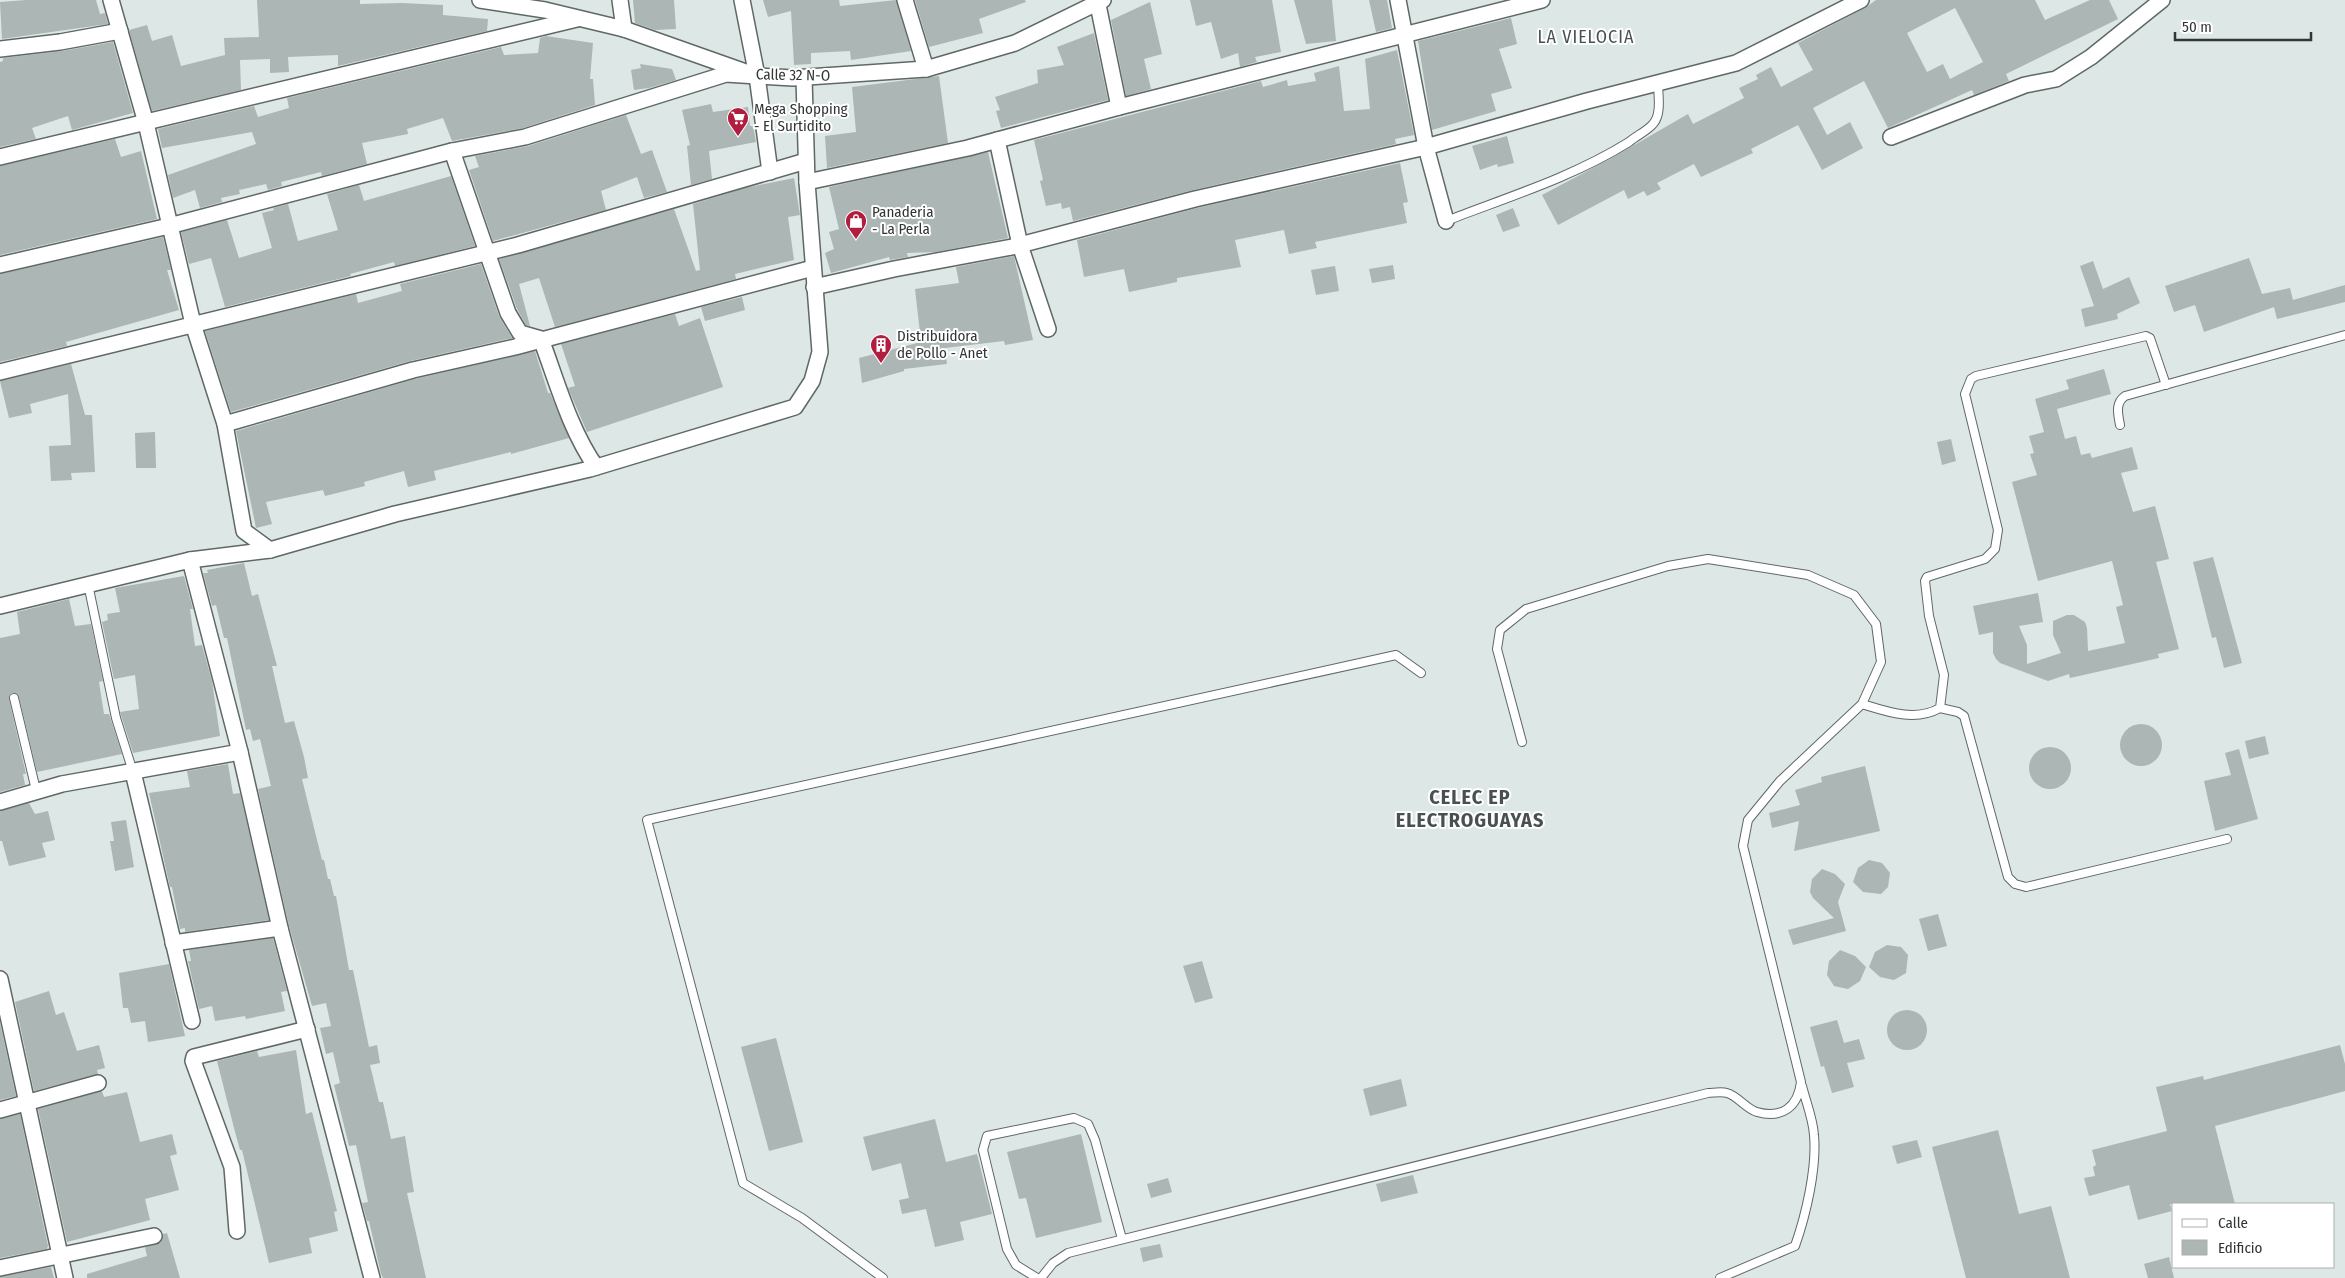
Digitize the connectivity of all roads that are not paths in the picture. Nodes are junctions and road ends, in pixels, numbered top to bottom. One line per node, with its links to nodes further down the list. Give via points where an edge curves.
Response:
1 (111, 0): 14 (street)
2 (480, 0): 11 (street, Calle 32 N-O)
3 (620, 0): 13 (street)
4 (742, 0): 18 (street)
5 (905, 0): 17 (street)
6 (1398, 0): 15 (street)
7 (1542, 0): 15 (street)
8 (1861, 0): 20 (street, via 1736,62)
9 (2162, 0): 23 (street, via 2091,57 2056,78 2025,85)
10 (1099, 1): 17 (street, Calle 32 N-O, via 1015,43); 21 (street)
11 (517, 3): 12 (street, Calle 32 N-O)
12 (579, 18): 13 (street, Calle 32 N-O); 22 (street)
13 (624, 29): 18 (street, Calle 32 N-O)
14 (120, 31): 16 (street); 22 (street)
15 (1403, 34): 21 (street); 25 (street)
16 (0, 49)
17 (926, 69): 19 (street, Calle 32 N-O)
18 (757, 76): 19 (street, Calle 32 N-O); 26 (street, via 726,74 526,137); 29 (street)
19 (804, 78): 28 (street)
20 (1658, 83): 25 (street); 31 (lane, via 1658,114 1654,123 1610,154 1550,182)
21 (1119, 107): 24 (street)
22 (146, 123): 27 (street); 32 (street)
23 (1891, 137)
24 (997, 140): 30 (street); 33 (street)
25 (1426, 147): 31 (street); 33 (street, via 1195,199)
26 (452, 150): 32 (street); 34 (street)
27 (0, 158)
28 (806, 161): 29 (street); 30 (street)
29 (770, 172): 34 (street)
30 (807, 182): 36 (street)
31 (1446, 221)
32 (169, 226): 35 (street); 38 (street)
33 (1020, 245): 37 (street); 39 (street)
34 (487, 252): 38 (street); 41 (street, via 508,313 520,333)
35 (0, 265)
36 (813, 268): 37 (street); 41 (street)
37 (814, 287): 46 (street, via 820,352 812,381 795,407)
38 (194, 324): 42 (street); 44 (street)
39 (1048, 329)
40 (2345, 335): 43 (lane)
41 (541, 340): 44 (street, via 413,370); 46 (street, via 573,425)
42 (0, 372)
43 (2166, 385): 45 (lane, via 2119,400); 54 (lane, via 2150,338 2146,336 1971,379 1965,394 1998,540 1995,549 1985,559 1927,577 1925,581 1928,616 1944,675)
44 (225, 424): 47 (street, via 244,531)
45 (2120, 425)
46 (596, 467): 47 (street, via 395,514)
47 (270, 550): 48 (street)
48 (190, 560): 49 (street); 56 (street)
49 (88, 584): 50 (street); 57 (lane, via 116,718)
50 (0, 606)
51 (1421, 673): 77 (lane, via 1396,655 647,820 742,1183 802,1218)
52 (14, 698): 58 (lane)
53 (1862, 704): 54 (lane, via 1895,714 1928,715); 55 (lane, via 1881,662 1876,624 1854,595 1808,575 1708,559 1668,566 1526,608 1500,630 1497,649); 66 (lane, via 1780,781 1748,820 1743,846)
54 (1940, 708): 60 (lane, via 1964,716 2008,877 2015,884 2026,887)
55 (1522, 742)
56 (240, 752): 57 (street); 61 (street)
57 (132, 772): 58 (street); 62 (street)
58 (36, 790): 59 (street)
59 (0, 802)
60 (2226, 839)
61 (280, 928): 62 (street); 65 (street)
62 (173, 943): 64 (street)
63 (0, 978): 68 (street)
64 (192, 1021)
65 (307, 1029): 70 (street, via 194,1057 232,1167); 76 (street)
66 (1801, 1082): 72 (lane, via 1799,1096 1791,1108 1776,1113 1756,1112 1726,1092 1708,1093); 80 (lane, via 1814,1133 1815,1155 1795,1246)
67 (98, 1083): 68 (street)
68 (28, 1102): 69 (street); 73 (street)
69 (0, 1110)
70 (237, 1231)
71 (154, 1236): 73 (street)
72 (1122, 1239): 78 (lane, via 1088,1124 1074,1118 987,1136 983,1150 1008,1249 1016,1265); 79 (lane, via 1068,1252 1053,1263)
73 (60, 1255): 74 (street); 75 (street)
74 (0, 1268)
75 (65, 1278)
76 (372, 1278)
77 (883, 1278)
78 (1037, 1278)
79 (1042, 1278)
80 (1720, 1278)

